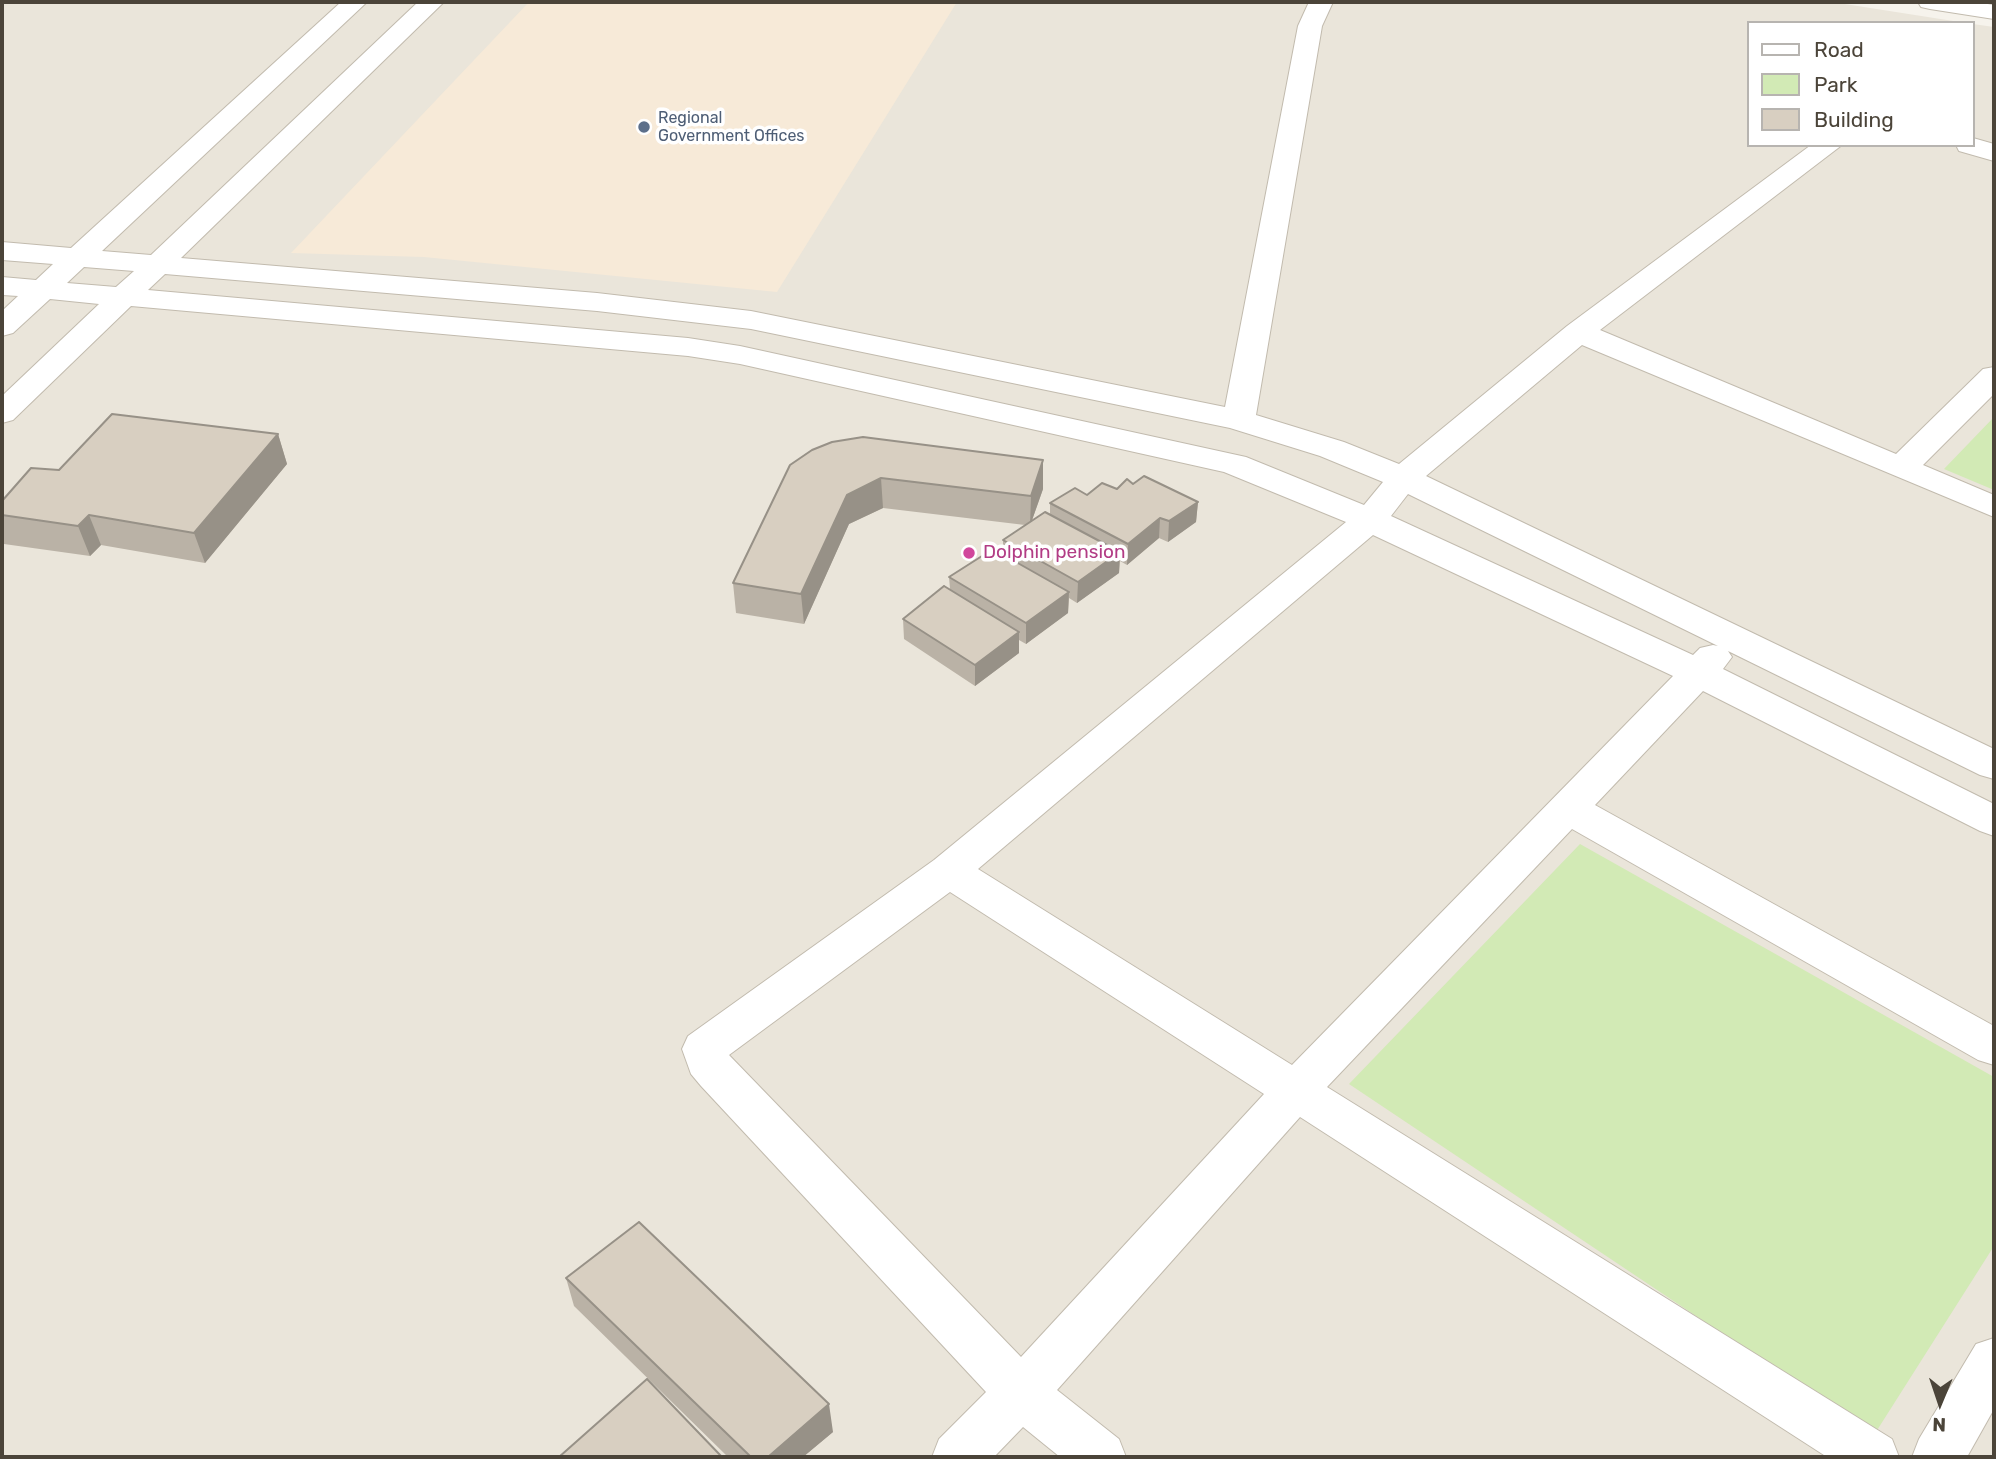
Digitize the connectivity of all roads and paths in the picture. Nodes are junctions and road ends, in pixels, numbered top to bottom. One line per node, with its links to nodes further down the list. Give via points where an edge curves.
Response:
1 (355, 2): 10 (street)
2 (432, 2): 11 (street)
3 (1321, 2): 21 (street, via 1310,26)
4 (1930, 2): 5 (street)
5 (1991, 22)
6 (1826, 147): 17 (street)
7 (1975, 147): 8 (street)
8 (1994, 153)
9 (2, 251): 10 (street)
10 (79, 258): 11 (street); 13 (street)
11 (155, 265): 14 (street); 15 (street)
12 (2, 286): 13 (street)
13 (43, 290): 14 (street); 16 (street)
14 (121, 298): 18 (street); 20 (street)
15 (658, 308): 18 (street); 21 (street, via 751,320)
16 (2, 327)
17 (1578, 332): 22 (street); 23 (street)
18 (638, 341): 25 (street, via 740,355 1212,459 1287,484)
19 (1994, 376): 22 (street)
20 (2, 413)
21 (1239, 420): 23 (street, via 1332,449)
22 (1901, 468): 24 (street)
23 (1403, 478): 25 (street); 26 (street)
24 (1994, 507)
25 (1370, 520): 27 (street); 31 (street)
26 (1732, 639): 27 (street); 28 (street)
27 (1697, 673): 29 (street); 30 (street)
28 (1994, 765)
29 (1568, 808): 32 (street); 33 (street)
30 (1994, 821)
31 (949, 871): 33 (street); 35 (street, via 704,1049 717,1073)
32 (1994, 1047)
33 (1296, 1090): 35 (street); 38 (street)
34 (1994, 1361): 39 (street)
35 (1021, 1393): 36 (street); 37 (street)
36 (958, 1457)
37 (1100, 1457)
38 (1874, 1457)
39 (1938, 1457)

